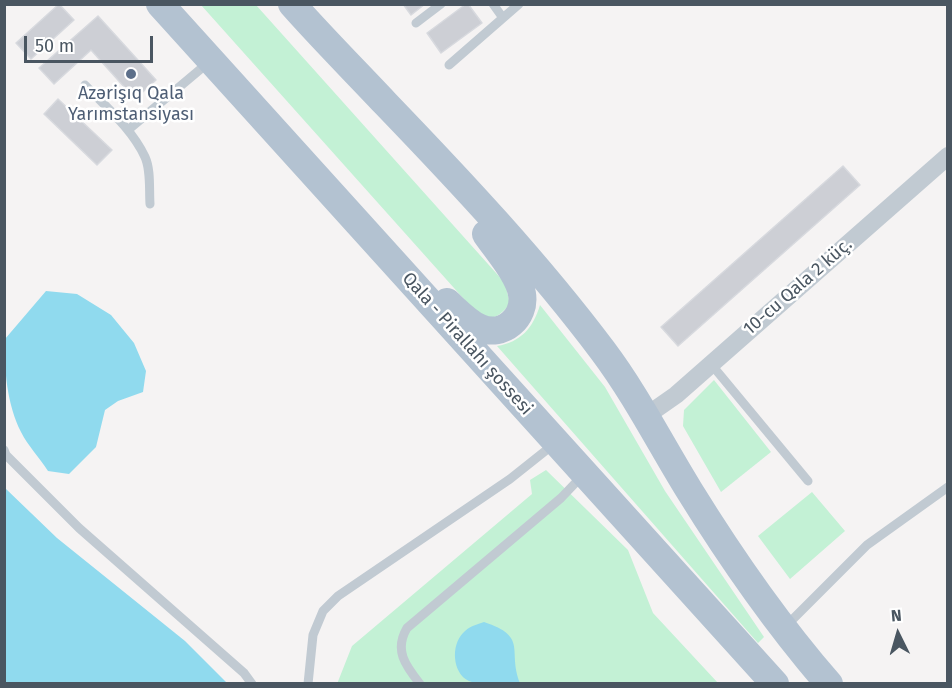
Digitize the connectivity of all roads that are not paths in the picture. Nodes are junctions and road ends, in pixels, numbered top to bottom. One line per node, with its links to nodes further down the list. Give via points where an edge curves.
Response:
1 (160, 4): 8 (main road, Qala - Pirallahı şossesi)
2 (441, 4): 7 (lane)
3 (494, 4): 6 (lane)
4 (519, 4): 6 (lane)
5 (295, 5): 12 (main road)
6 (503, 18): 9 (lane)
7 (416, 23)
8 (210, 60): 11 (lane); 15 (main road, Qala - Pirallahı şossesi)
9 (449, 65)
10 (85, 85): 11 (lane)
11 (128, 130): 14 (lane, via 148,166)
12 (427, 147): 15 (main road, via 522,293 519,317 507,326 495,331 481,328 464,317); 17 (main road, via 578,319)
13 (948, 156): 16 (street, 10-cu Qala 2 küç.)
14 (150, 204)
15 (343, 208): 18 (main road, Qala - Pirallahı şossesi)
16 (711, 364): 17 (street, 10-cu Qala 2 küç.); 21 (lane)
17 (646, 416): 23 (main road, via 725,548)
18 (556, 443): 20 (main road, Qala - Pirallahı şossesi); 25 (lane, via 510,479 338,596 323,611 313,635)
19 (4, 450): 24 (lane, via 80,528)
20 (585, 473): 26 (lane, via 561,498 407,628 400,640 403,657); 27 (main road, Qala - Pirallahı şossesi)
21 (808, 481)
22 (948, 487): 23 (lane, via 867,545)
23 (783, 629): 28 (main road)
24 (252, 684)
25 (308, 684)
26 (420, 684)
27 (775, 684)
28 (829, 684)

